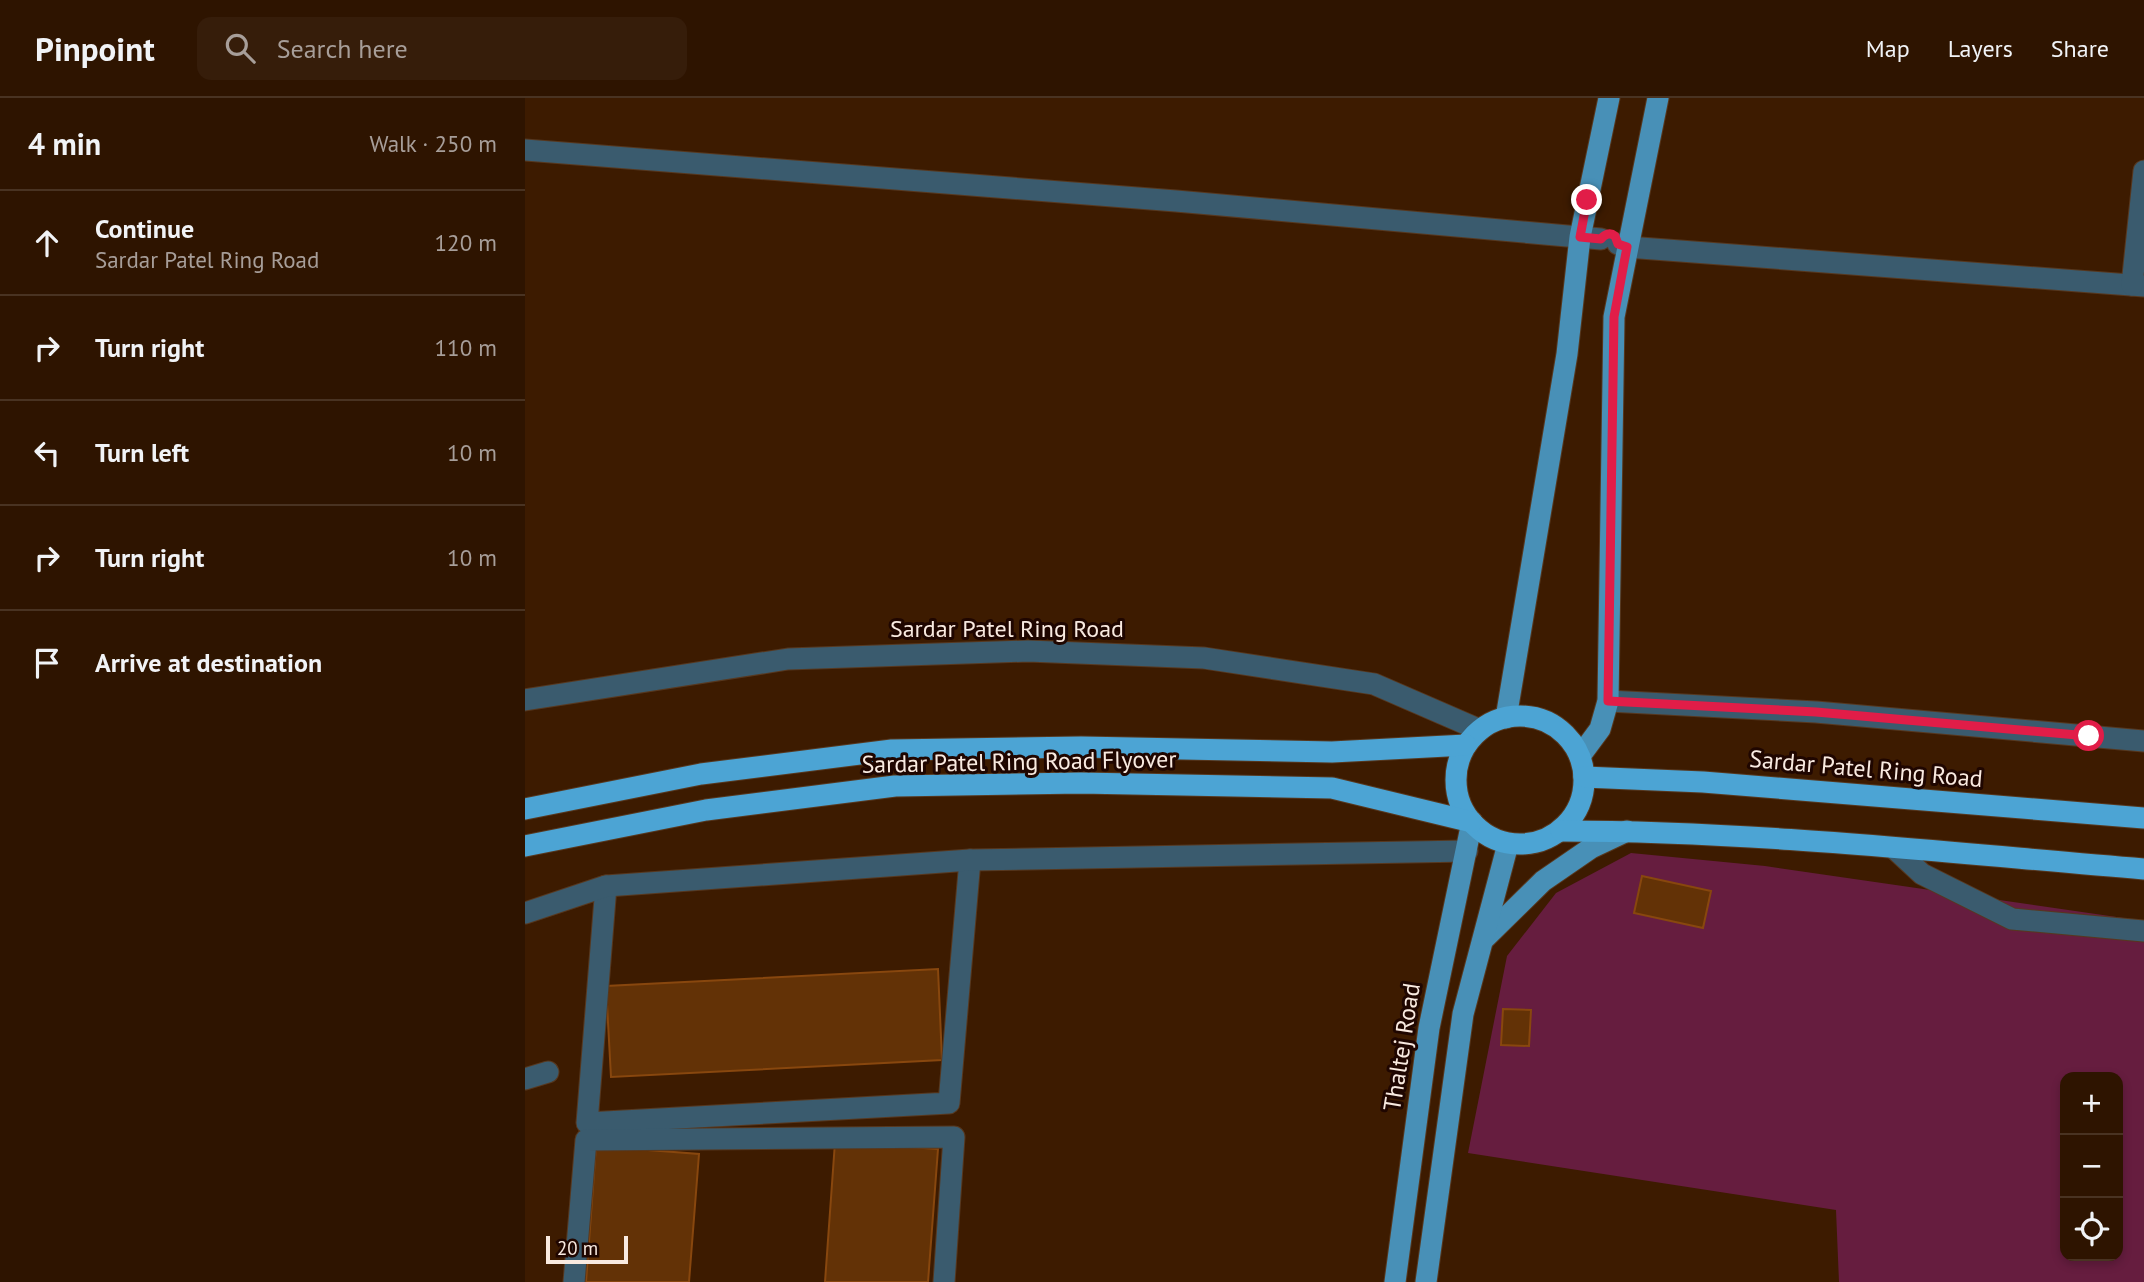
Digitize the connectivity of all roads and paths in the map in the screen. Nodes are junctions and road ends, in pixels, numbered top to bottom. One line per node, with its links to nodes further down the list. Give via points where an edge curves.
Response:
1 (1609, 98): 5 (main road)
2 (1658, 98): 5 (main road)
3 (525, 150): 5 (street, via 1163,200)
4 (2144, 171): 6 (street)
5 (1606, 242): 6 (street); 8 (main road, via 1614,317); 9 (main road, via 1567,354)
6 (2138, 286)
7 (525, 700): 10 (street, Sardar Patel Ring Road, via 788,659 1028,651 1204,658 1374,684)
8 (1608, 701): 11 (street, Sardar Patel Ring Road, via 1816,712); 12 (main road)
9 (1506, 718): 10 (highway); 12 (highway, via 1537,718 1555,726 1570,739)
10 (1473, 738): 13 (highway, Sardar Patel Ring Road Flyover, via 1332,752 1081,747 892,750 701,774); 15 (highway, via 1458,764 1456,785)
11 (2144, 741)
12 (1582, 767): 14 (highway, Sardar Patel Ring Road, via 1703,782); 16 (highway, via 1583,797)
13 (525, 809)
14 (2144, 818)
15 (1472, 822): 18 (highway); 19 (highway, Sardar Patel Ring Road Flyover, via 1332,788 1081,783 895,786 706,810); 21 (main road, Thaltej Road)
16 (1561, 831): 17 (highway); 18 (highway, via 1527,845)
17 (1627, 831): 20 (highway); 27 (main road, via 1591,848 1543,881)
18 (1508, 844): 27 (main road)
19 (525, 846)
20 (1895, 849): 23 (highway); 26 (street, via 1922,874 2012,919)
21 (1467, 851): 22 (street); 32 (main road, Thaltej Road, via 1429,1028)
22 (970, 860): 24 (street); 24 (street, via 949,1103 586,1123)
23 (2144, 869)
24 (605, 886): 25 (street)
25 (525, 913)
26 (2144, 931)
27 (1483, 940): 33 (main road, via 1463,1014)
28 (548, 1072): 29 (street)
29 (525, 1079)
30 (574, 1282): 31 (street, via 586,1140 954,1137)
31 (944, 1282)
32 (1395, 1282)
33 (1426, 1282)

